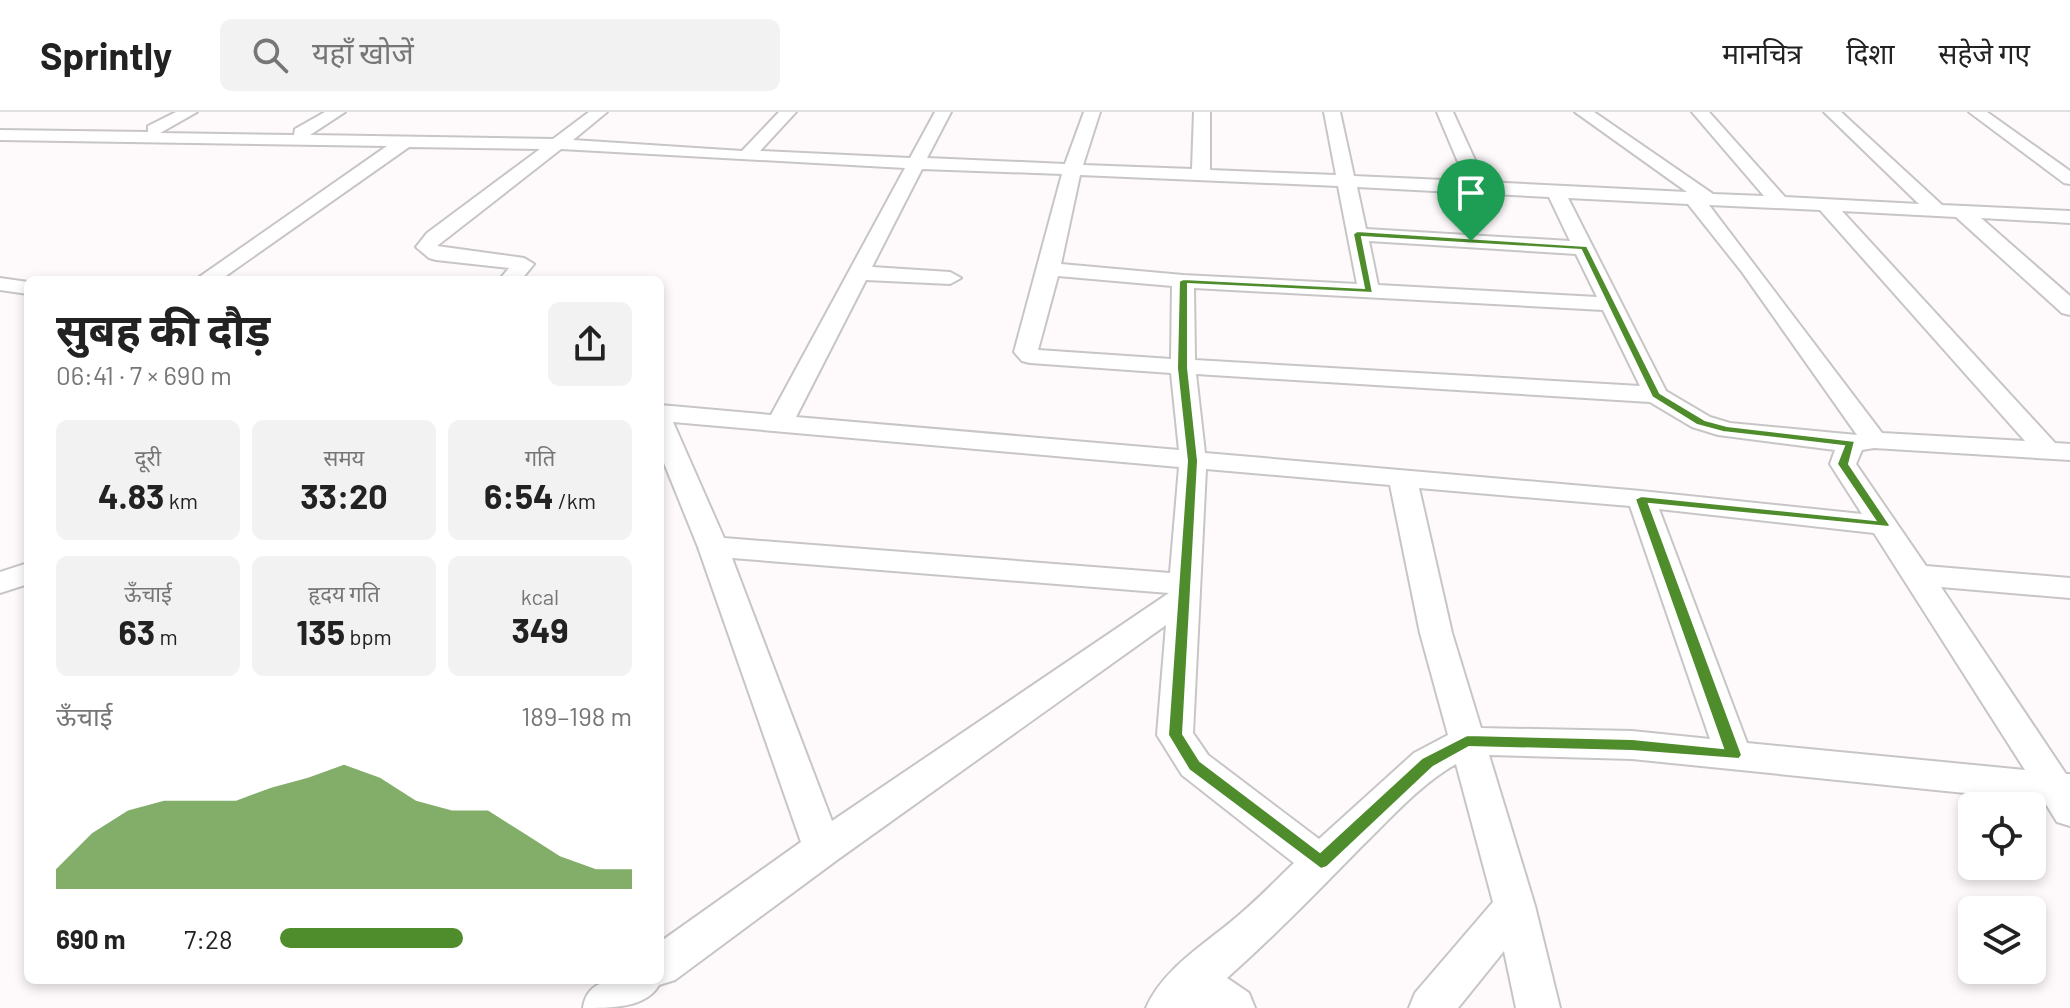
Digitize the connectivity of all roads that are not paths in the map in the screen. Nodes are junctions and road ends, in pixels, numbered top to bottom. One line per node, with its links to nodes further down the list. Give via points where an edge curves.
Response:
1 (189, 112): 15 (street)
2 (337, 112): 16 (street)
3 (599, 112): 19 (street)
4 (788, 112): 20 (street)
5 (943, 112): 21 (street)
6 (1092, 112): 22 (street)
7 (1202, 112): 23 (street)
8 (1332, 112): 25 (street)
9 (1445, 112): 26 (street)
10 (1583, 112): 28 (street)
11 (1700, 112): 29 (street)
12 (1832, 112): 31 (street)
13 (1977, 112): 24 (street)
14 (0, 126): 15 (street)
15 (154, 129): 16 (street)
16 (301, 133): 19 (street, via 543,138)
17 (0, 135): 18 (street)
18 (403, 143): 19 (street); 38 (street)
19 (557, 144): 20 (street); 39 (street, via 426,247 436,254 524,264)
20 (746, 156): 21 (street)
21 (916, 163): 22 (street); 37 (street)
22 (1072, 170): 23 (street); 36 (street)
23 (1201, 175): 25 (street)
24 (2070, 179)
25 (1346, 181): 26 (street); 34 (street)
26 (1478, 188): 27 (street)
27 (1556, 192): 28 (street); 35 (street)
28 (1701, 198): 29 (street); 54 (street)
29 (1780, 203): 30 (street)
30 (1826, 205): 31 (street); 55 (street)
31 (1937, 211): 32 (street)
32 (1962, 212): 33 (street); 48 (street)
33 (2070, 217)
34 (1357, 234): 35 (street); 44 (street)
35 (1584, 248): 46 (street)
36 (1049, 269): 41 (street); 49 (street, via 1026,352 1030,356)
37 (858, 273): 40 (street); 52 (street)
38 (212, 276)
39 (514, 276)
40 (950, 278)
41 (1183, 281): 44 (street); 49 (street)
42 (0, 284): 43 (street)
43 (24, 287)
44 (1369, 291): 46 (street)
45 (0, 303): 47 (street)
46 (1612, 304): 50 (street)
47 (24, 306)
48 (2070, 308)
49 (1183, 368): 50 (street); 56 (street)
50 (1656, 395): 54 (street, via 1701,422 1727,430)
51 (664, 413): 52 (street)
52 (780, 423): 56 (street)
53 (664, 431): 60 (street)
54 (1863, 442): 55 (street); 59 (street, via 1843,464)
55 (2058, 451)
56 (1193, 461): 57 (street); 65 (street)
57 (1403, 480): 58 (street); 66 (street, via 1436,633)
58 (1641, 499): 59 (street); 67 (street)
59 (1884, 525): 62 (street)
60 (713, 547): 65 (street); 69 (street)
61 (24, 574): 63 (street)
62 (1917, 575): 64 (street); 68 (street)
63 (0, 583)
64 (2070, 588)
65 (1183, 592): 69 (street); 70 (street, via 1175,735 1195,765)
66 (1467, 741): 67 (street, via 1632,745); 70 (street, via 1427,763); 71 (street)
67 (1734, 755): 68 (street)
68 (2065, 796)
69 (823, 848): 72 (street)
70 (1321, 862): 74 (street)
71 (1515, 906): 77 (street); 78 (street)
72 (664, 963)
73 (632, 984): 75 (street)
74 (1181, 993): 76 (street)
75 (603, 998)
76 (1233, 1008)
77 (1431, 1008)
78 (1538, 1008)

